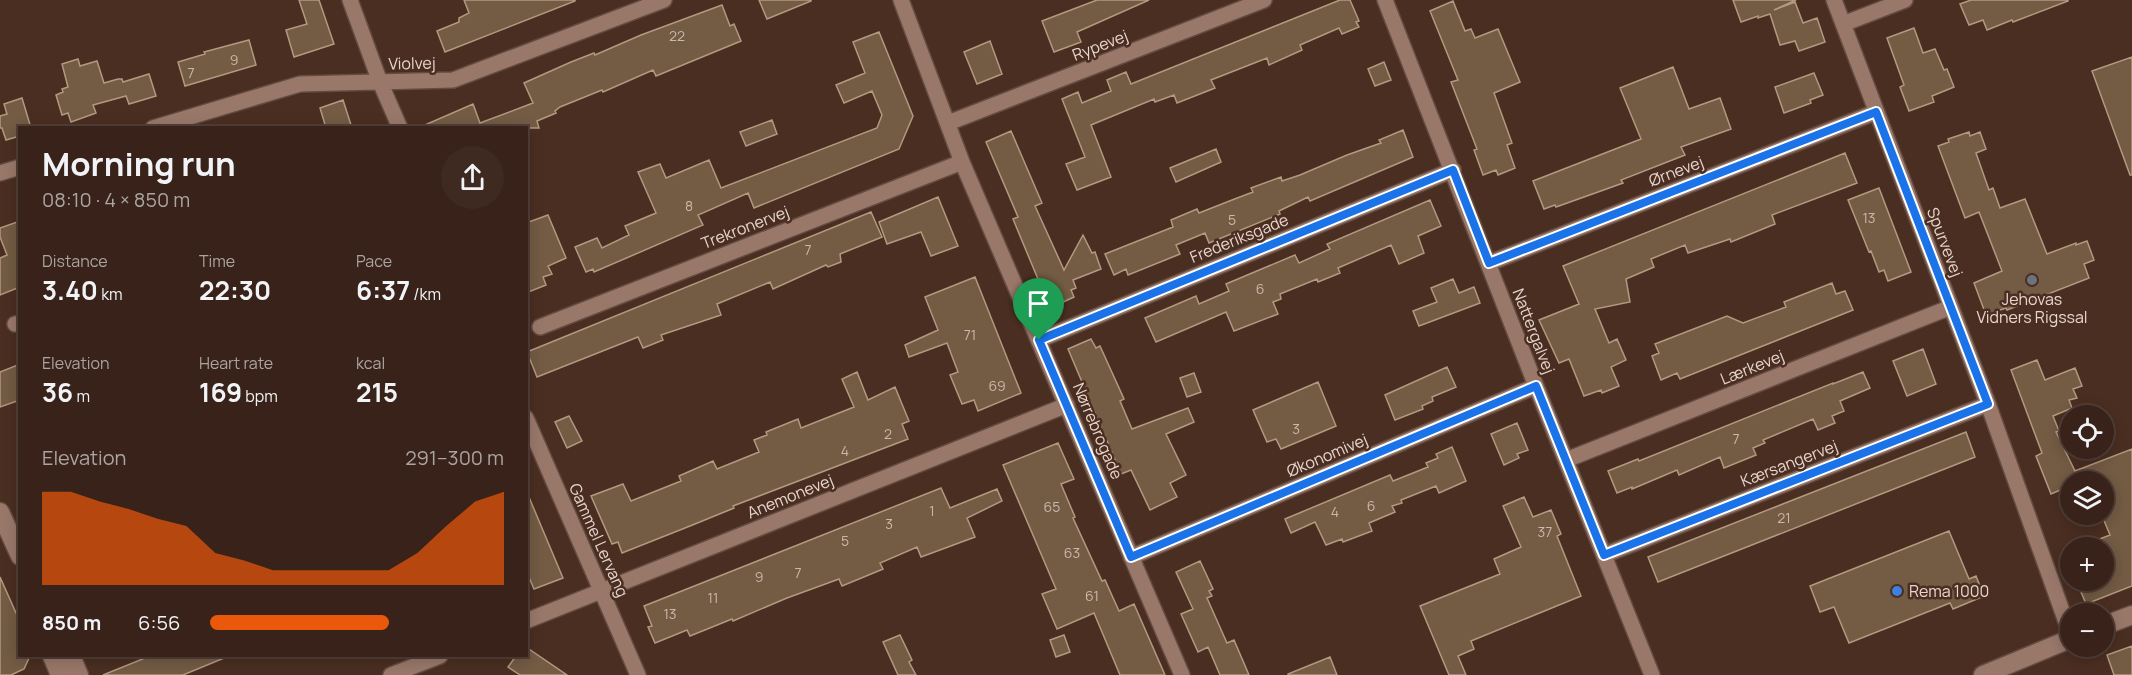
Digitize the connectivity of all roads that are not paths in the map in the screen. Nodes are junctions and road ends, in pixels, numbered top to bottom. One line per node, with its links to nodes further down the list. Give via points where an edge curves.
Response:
1 (350, 0): 9 (street)
2 (664, 0): 9 (street, Violvej, via 453,80)
3 (901, 0): 11 (street, Nørrebrogade)
4 (1264, 0): 11 (street, Rypevej)
5 (1385, 0): 16 (street, Nattergalvej)
6 (1834, 0): 8 (street, Spurvevej)
7 (1905, 0): 8 (street)
8 (1843, 24): 10 (street, Spurvevej)
9 (380, 82): 12 (street, Violvej, via 300,84); 13 (street)
10 (1876, 112): 18 (street, Ørnevej); 19 (street, Spurvevej)
11 (948, 123): 14 (street, Nørrebrogade)
12 (160, 126)
13 (399, 126)
14 (962, 162): 20 (street, Trekronervej); 21 (street, Nørrebrogade)
15 (18, 168): 17 (street)
16 (1453, 170): 18 (street, Nattergalvej); 21 (street, Frederiksgade)
17 (0, 173)
18 (1489, 263): 22 (street, Nattergalvej)
19 (1951, 307): 23 (street, Spurvevej); 26 (street, Lærkevej)
20 (540, 327)
21 (1039, 340): 24 (street, Nørrebrogade)
22 (1536, 386): 26 (street, Nattergalvej); 30 (street, Økonomivej)
23 (1988, 404): 29 (street, Kærsangervej); 32 (street, Spurvevej)
24 (1067, 405): 30 (street, Nørrebrogade); 31 (street, Anemonevej)
25 (528, 423): 31 (street, Gammel Lervang)
26 (1566, 460): 29 (street, Nattergalvej)
27 (0, 512): 28 (street)
28 (18, 552)
29 (1604, 555): 45 (street, Nattergalvej)
30 (1131, 557): 44 (street, Nørrebrogade)
31 (602, 591): 34 (street, Anemonevej); 43 (street, Gammel Lervang)
32 (2060, 605)
33 (2132, 615): 35 (street)
34 (528, 620)
35 (2114, 622)
36 (2060, 643): 46 (street)
37 (52, 657): 40 (street)
38 (71, 657): 41 (street)
39 (437, 657): 42 (street)
40 (60, 675)
41 (79, 675)
42 (391, 675)
43 (638, 675)
44 (1182, 675)
45 (1653, 675)
46 (1983, 675)

